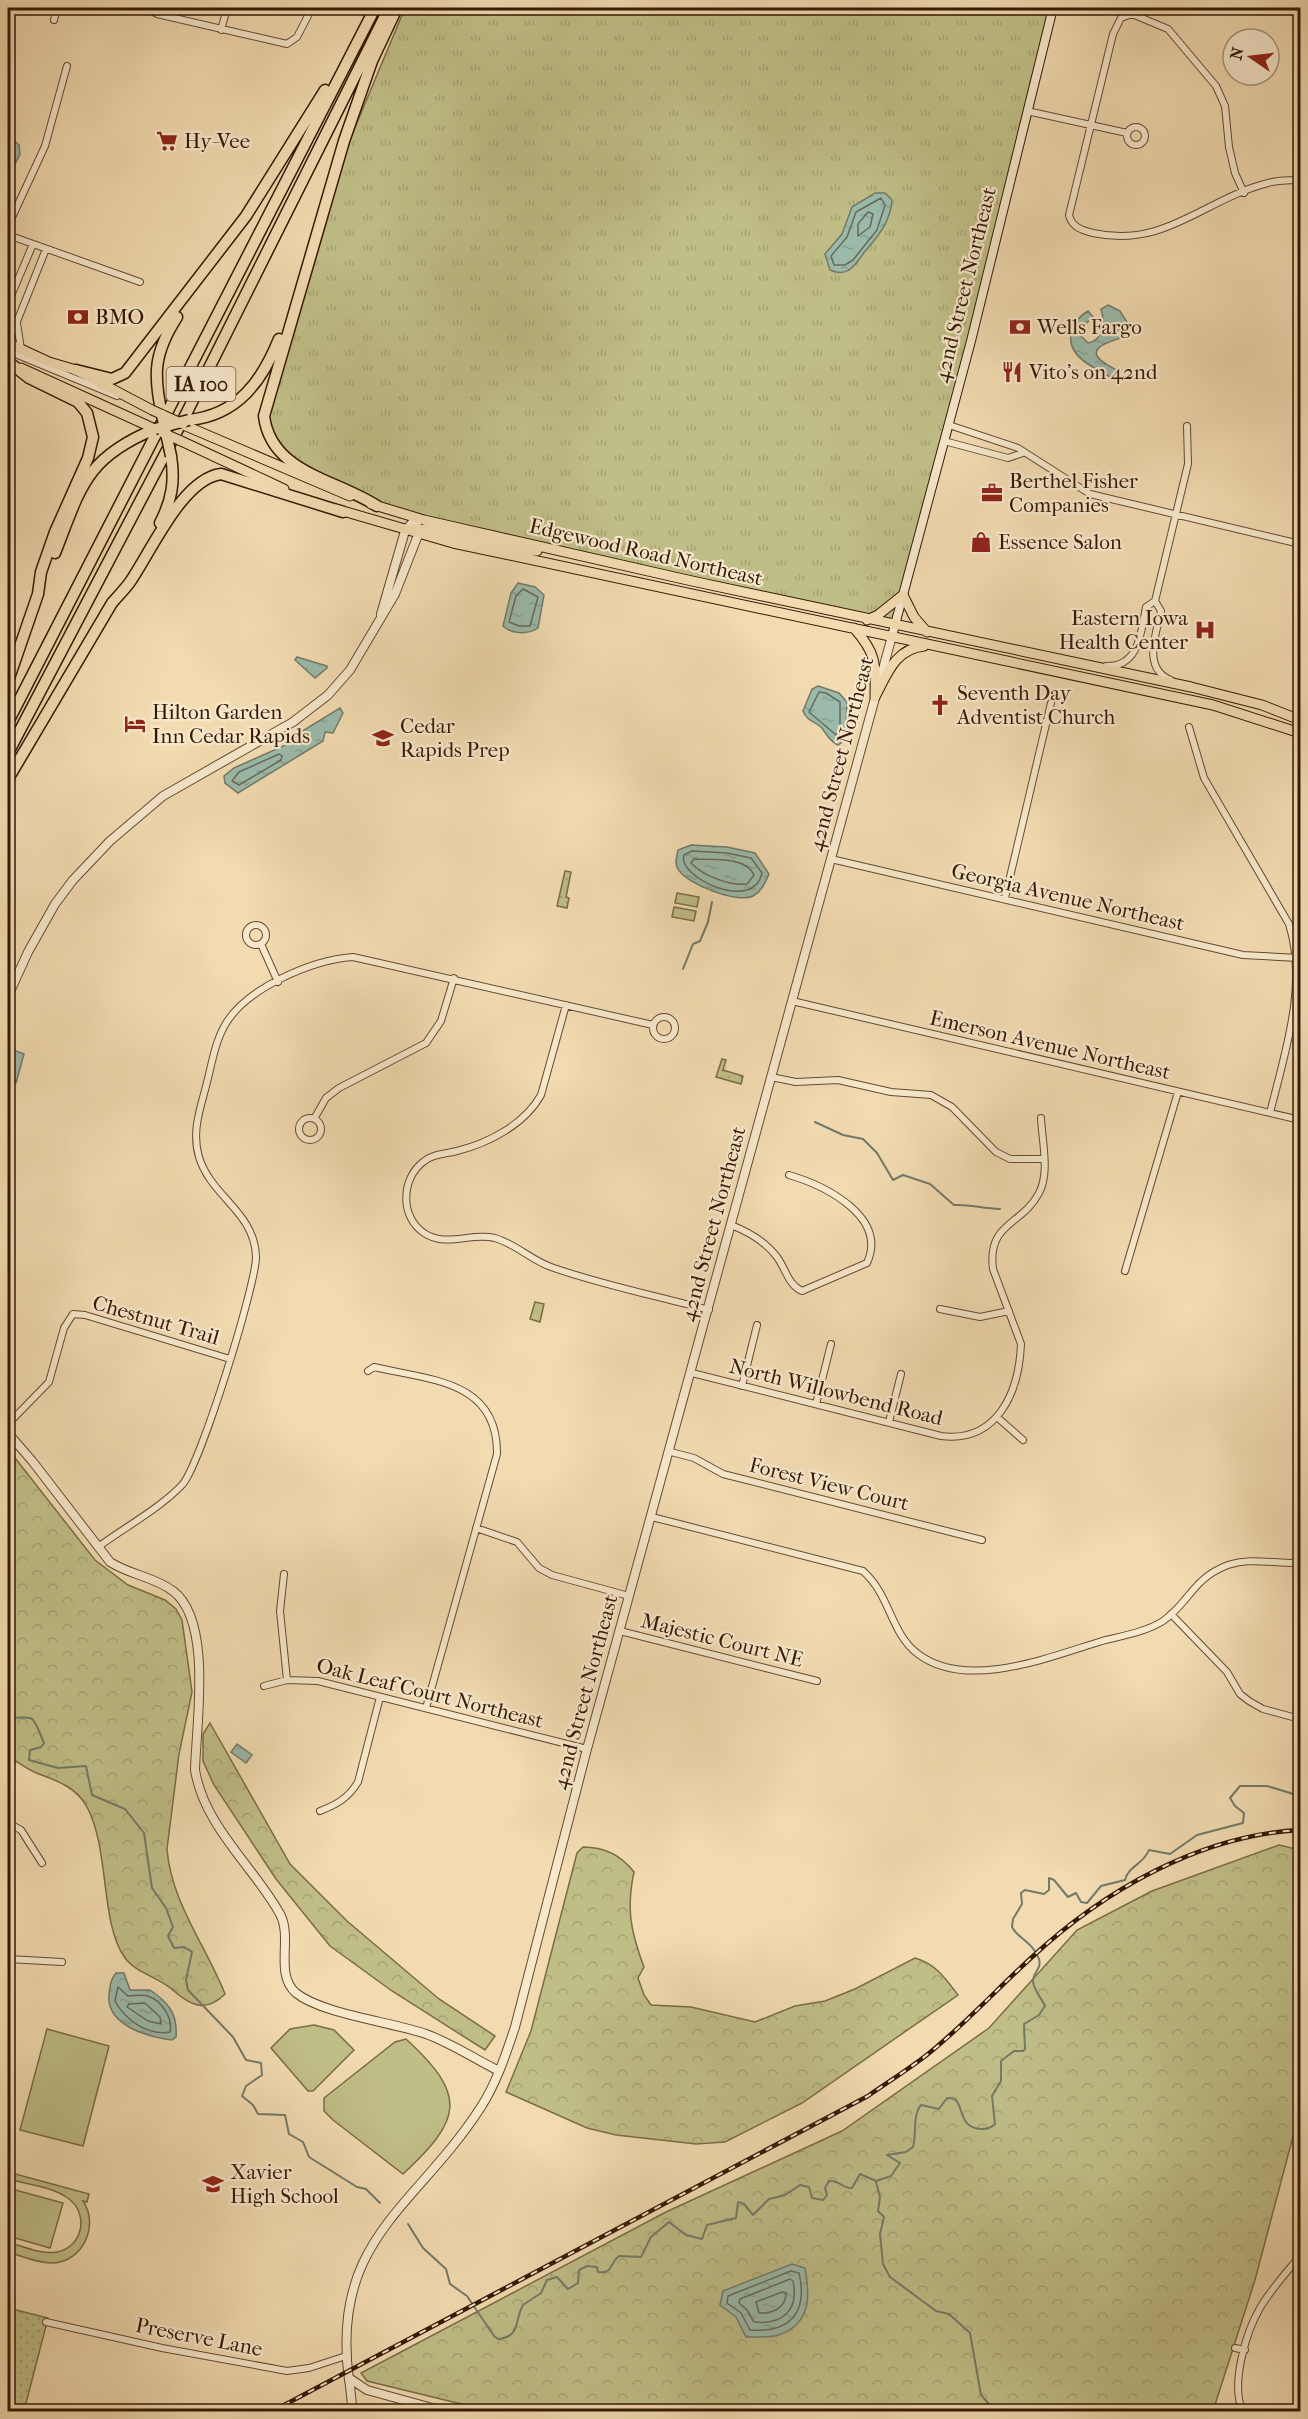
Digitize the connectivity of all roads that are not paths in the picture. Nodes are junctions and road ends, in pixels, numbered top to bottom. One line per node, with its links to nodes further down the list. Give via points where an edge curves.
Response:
1 (57, 8): 8 (street)
2 (147, 8): 10 (street)
3 (227, 8): 10 (street)
4 (312, 8): 10 (street, via 297,36 287,44)
5 (375, 8): 9 (highway, IA 100)
6 (1053, 8): 12 (main road, 42nd Street Northeast)
7 (391, 9): 18 (highway); 63 (highway, IA 100, via 187,412)
8 (54, 20)
9 (363, 29): 22 (highway, via 258,198); 60 (highway, IA 100)
10 (221, 30)
11 (67, 66): 17 (street, via 45,146)
12 (1027, 111): 13 (street); 33 (main road, 42nd Street Northeast)
13 (1091, 126): 14 (street); 16 (street, via 1069,215 1071,223 1082,231 1128,238 1142,236); 16 (street, via 1115,26 1121,18 1132,14 1156,23 1168,29 1216,86 1225,106 1229,147)
14 (1127, 133)
15 (1300, 180): 16 (street, via 1268,183)
16 (1244, 193)
17 (8, 226)
18 (317, 228): 32 (highway, via 279,337 254,388 232,406); 37 (highway, via 267,400 266,433 282,456 297,467)
19 (8, 235): 20 (street)
20 (33, 244): 21 (street); 24 (street)
21 (46, 249): 23 (street); 25 (street)
22 (206, 272): 29 (highway, via 125,373 112,379); 31 (highway, via 160,347 156,371)
23 (140, 282)
24 (8, 303)
25 (17, 322): 26 (street); 27 (street)
26 (8, 344): 27 (main road, Edgewood Road Northeast)
27 (21, 349): 29 (main road, Edgewood Road Northeast, via 49,363)
28 (8, 360): 30 (street, via 13,353); 31 (main road, Edgewood Road Northeast, via 145,424); 43 (highway, via 29,378 78,402 87,413 93,437 88,458 40,572)
29 (76, 370): 30 (main road, Edgewood Road Northeast)
30 (132, 399): 31 (main road, Edgewood Road Northeast)
31 (160, 423): 32 (highway, bridge); 38 (main road, Edgewood Road Northeast, bridge, via 179,440 276,486); 43 (highway, via 109,453 88,477); 46 (highway, bridge, via 171,456 173,490 166,512)
32 (184, 423): 37 (main road, Edgewood Road Northeast, via 292,474)
33 (949, 425): 35 (main road, 42nd Street Northeast); 36 (street, via 1005,442)
34 (1187, 426): 39 (street, via 1188,464)
35 (944, 441): 36 (street, via 1008,458); 44 (main road, 42nd Street Northeast)
36 (1023, 453): 39 (street, via 1090,494)
37 (377, 506): 40 (main road, Edgewood Road Northeast)
38 (343, 512): 41 (main road, Edgewood Road Northeast); 46 (highway, via 221,474 213,475 184,500)
39 (1177, 516): 42 (street); 45 (street)
40 (417, 527): 41 (main road, Edgewood Road Northeast); 41 (street); 47 (street, via 395,594); 48 (main road, Edgewood Road Northeast, via 564,552); 50 (main road, Edgewood Road Northeast)
41 (405, 531): 47 (street)
42 (1300, 544)
43 (38, 594): 55 (highway)
44 (903, 596): 48 (main road); 49 (main road, 42nd Street Northeast); 51 (main road)
45 (1155, 601): 54 (street, via 1146,607 1133,655 1113,666); 56 (street, via 1161,611 1153,647 1156,669 1166,678)
46 (112, 603): 64 (highway)
47 (380, 618): 71 (street, via 360,656 328,695 293,722 163,796 91,860 55,904)
48 (867, 620): 49 (main road, Edgewood Road Northeast)
49 (894, 626): 51 (main road, Edgewood Road Northeast); 52 (main road, 42nd Street Northeast)
50 (854, 628): 52 (main road, Edgewood Road Northeast); 57 (main road, via 873,654)
51 (927, 632): 54 (main road, Edgewood Road Northeast)
52 (892, 636): 53 (main road, Edgewood Road Northeast); 57 (street, 42nd Street Northeast)
53 (933, 645): 57 (main road, via 903,652 893,662); 62 (main road, Edgewood Road Northeast, via 1213,705)
54 (1092, 665): 56 (main road, Edgewood Road Northeast)
55 (8, 681)
56 (1191, 687): 59 (main road, Edgewood Road Northeast, via 1262,705)
57 (875, 697): 65 (street, 42nd Street Northeast)
58 (1051, 703): 66 (street)
59 (1300, 720)
60 (8, 722)
61 (1189, 727): 68 (street, via 1204,778 1288,924)
62 (1300, 733)
63 (8, 753)
64 (8, 779)
65 (831, 859): 66 (street, Georgia Avenue Northeast); 72 (street, 42nd Street Northeast)
66 (1005, 898): 68 (street, Georgia Avenue Northeast, via 1243,955)
67 (261, 944): 70 (street)
68 (1298, 958): 77 (street, via 1300,988)
69 (454, 978): 70 (street, via 353,957 320,962); 73 (street); 79 (street, via 441,1021 426,1043 339,1088 326,1098)
70 (278, 982): 90 (street, via 244,1001 226,1024 197,1119 195,1137 205,1173 240,1213 255,1244 252,1283)
71 (8, 996)
72 (792, 1001): 75 (street, 42nd Street Northeast); 76 (street, Emerson Avenue Northeast)
73 (566, 1005): 74 (street); 86 (street, via 542,1095 534,1108 480,1143 423,1161 407,1188 408,1211 423,1232 441,1240 491,1237 550,1267)
74 (653, 1025)
75 (771, 1077): 81 (street, via 796,1082 838,1080 891,1092 931,1095 952,1107 996,1152 1010,1159); 83 (street, 42nd Street Northeast)
76 (1178, 1092): 77 (street, Emerson Avenue Northeast); 84 (street)
77 (1270, 1113): 80 (street, Emerson Avenue Northeast)
78 (1041, 1118): 81 (street)
79 (314, 1119)
80 (1300, 1120)
81 (1043, 1159): 87 (street, via 1039,1194 998,1234 993,1246 993,1269)
82 (789, 1175): 83 (street, via 829,1190 848,1203 871,1234 873,1248 867,1263 802,1290 792,1284 778,1258 763,1242)
83 (731, 1225): 86 (street, 42nd Street Northeast)
84 (1125, 1271)
85 (940, 1309): 87 (street, via 980,1317)
86 (709, 1310): 92 (street, 42nd Street Northeast)
87 (1009, 1311): 96 (street, via 1021,1344 1014,1379)
88 (757, 1325): 94 (street)
89 (831, 1344): 95 (street)
90 (230, 1359): 98 (street, Chestnut Trail, via 73,1314 64,1328 49,1382); 105 (street, via 198,1454 183,1484)
91 (368, 1371): 103 (street, via 374,1367 454,1386 477,1399 487,1410 497,1437 497,1454)
92 (692, 1373): 94 (street, North Willowbend Road); 101 (street, 42nd Street Northeast)
93 (901, 1374): 97 (street)
94 (742, 1386): 95 (street, North Willowbend Road)
95 (816, 1404): 97 (street, North Willowbend Road)
96 (998, 1418): 97 (street, North Willowbend Road, via 974,1434 955,1438); 100 (street)
97 (889, 1422)
98 (8, 1424)
99 (8, 1433): 105 (street)
100 (1023, 1440)
101 (671, 1452): 102 (street, 42nd Street Northeast); 104 (street, Forest View Court, via 694,1458 723,1474)
102 (652, 1517): 108 (street, 42nd Street Northeast); 109 (street, via 863,1571 879,1587 909,1646 931,1662 957,1670 1037,1661 1152,1626)
103 (476, 1528): 108 (street, via 517,1542 539,1568 552,1575); 115 (street)
104 (982, 1540)
105 (98, 1547): 123 (street, via 118,1568 172,1590 188,1611 200,1676 197,1783 232,1847 281,1916 286,1939 285,1966 294,1990 318,2004 429,2035)
106 (1300, 1563): 109 (street, via 1231,1564 1200,1581)
107 (284, 1574): 111 (street, via 280,1611)
108 (629, 1596): 110 (street, 42nd Street Northeast)
109 (1171, 1614): 116 (street, via 1227,1672 1240,1694 1263,1709)
110 (620, 1631): 112 (street, Majestic Court NE); 117 (street, 42nd Street Northeast)
111 (287, 1680): 113 (street, Oak Leaf Court Northeast); 114 (street, Oak Leaf Court Northeast, via 318,1681)
112 (817, 1681)
113 (264, 1686)
114 (380, 1697): 115 (street, Oak Leaf Court Northeast); 118 (street, via 358,1782 350,1795)
115 (426, 1708): 117 (street, Oak Leaf Court Northeast)
116 (1300, 1719)
117 (587, 1749): 123 (street, 42nd Street Northeast, via 533,1962)
118 (320, 1811)
119 (8, 1823): 120 (street, via 21,1830)
120 (42, 1863)
121 (8, 1959): 122 (street)
122 (62, 1962)
123 (499, 2071): 128 (street, 42nd Street Northeast, via 473,2119 370,2247 358,2273 348,2312)
124 (1300, 2256): 127 (street, via 1260,2308)
125 (46, 2322): 128 (street, Preserve Lane, via 287,2371)
126 (1235, 2348): 127 (street)
127 (1245, 2350): 132 (street, via 1238,2393)
128 (346, 2356): 129 (street, 42nd Street Northeast)
129 (349, 2378): 130 (street, 42nd Street Northeast); 131 (street, via 367,2390)
130 (353, 2412)
131 (447, 2412)
132 (1243, 2412)

